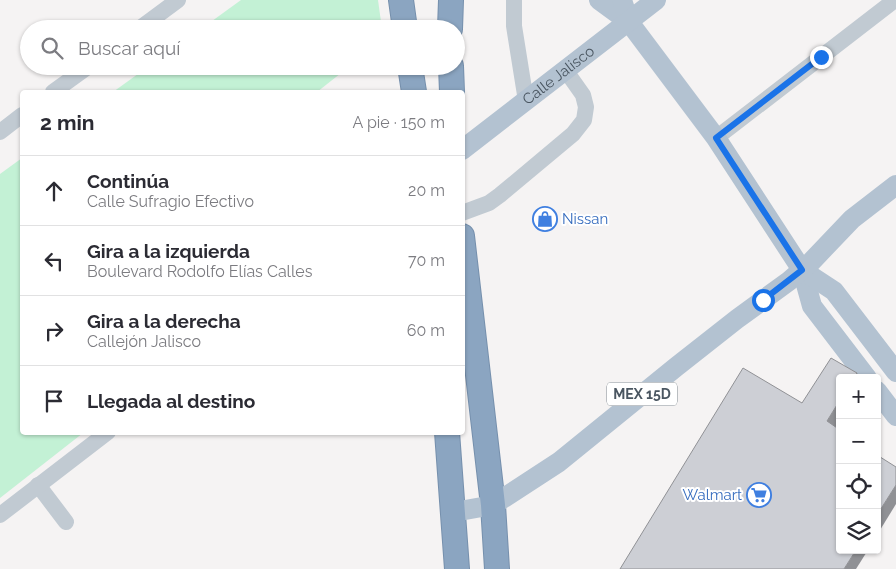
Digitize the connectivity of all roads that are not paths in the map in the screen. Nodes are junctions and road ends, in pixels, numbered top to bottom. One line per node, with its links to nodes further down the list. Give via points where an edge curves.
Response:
1 (178, 0): 9 (street)
2 (401, 0): 10 (highway)
3 (451, 0): 11 (highway)
4 (514, 0): 20 (street, via 514,26)
5 (599, 0): 12 (main road)
6 (622, 0): 12 (main road)
7 (656, 0): 12 (main road, Calle Jalisco)
8 (895, 0): 23 (street)
9 (151, 20)
10 (404, 20)
11 (450, 20)
12 (629, 22): 13 (main road, Calle Jalisco); 23 (main road)
13 (566, 71): 20 (main road, Calle Jalisco); 26 (street, via 583,95 586,107 584,120 573,134 500,196)
14 (77, 75): 17 (street)
15 (411, 75): 18 (highway)
16 (451, 75): 19 (highway)
17 (56, 90)
18 (414, 90)
19 (452, 90)
20 (526, 101): 24 (main road, Calle Jalisco)
21 (20, 117): 22 (street)
22 (0, 132)
23 (716, 138): 28 (main road)
24 (465, 148)
25 (896, 185): 28 (main road, MEX 15D, via 852,219)
26 (465, 212)
27 (465, 262): 36 (highway)
28 (802, 270): 29 (main road, via 834,291); 30 (main road, via 812,306); 36 (main road, MEX 15D, via 559,462)
29 (896, 372)
30 (864, 374)
31 (881, 396): 32 (main road)
32 (896, 416)
33 (104, 435): 35 (street)
34 (447, 435): 37 (highway)
35 (38, 485): 38 (street); 39 (street)
36 (493, 505): 37 (main road); 41 (highway)
37 (454, 512): 40 (highway)
38 (0, 515)
39 (66, 522)
40 (457, 569)
41 (497, 569)

